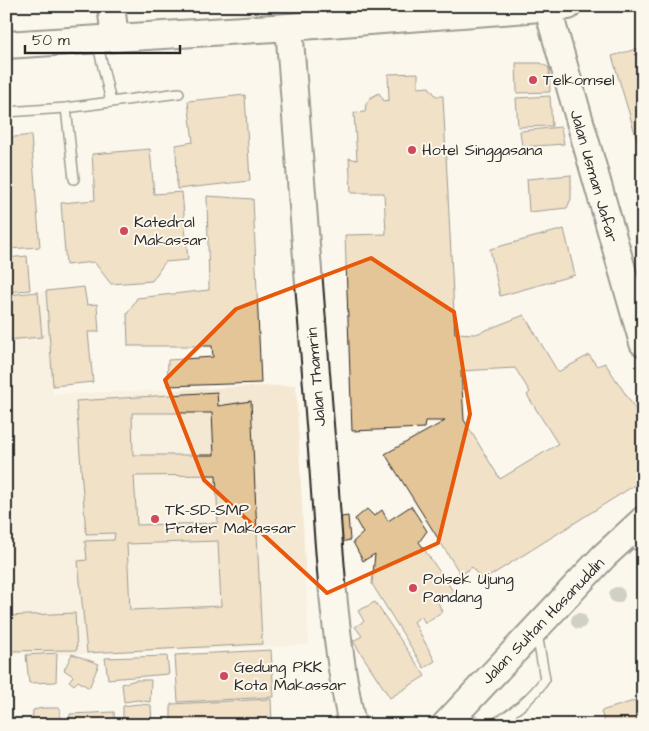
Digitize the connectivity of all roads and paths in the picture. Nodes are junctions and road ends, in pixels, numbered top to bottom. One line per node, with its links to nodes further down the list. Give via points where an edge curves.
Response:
1 (111, 6): 4 (street)
2 (554, 7): 3 (street); 11 (street, Jalan Usman Jafar)
3 (289, 27): 4 (street); 15 (street, Jalan Thamrin, via 331,566 343,684)
4 (106, 38): 5 (street); 7 (lane)
5 (6, 45)
6 (179, 93): 7 (lane)
7 (110, 102): 8 (lane)
8 (66, 108): 9 (lane); 10 (lane)
9 (6, 112)
10 (74, 179)
11 (643, 343)
12 (637, 535): 13 (street, Jalan Sultan Hasanuddin)
13 (536, 628): 14 (street, Jalan Sultan Hasanuddin); 17 (lane, via 545,679 516,708)
14 (449, 719): 16 (lane)
15 (352, 725)
16 (484, 725)
17 (488, 725)

